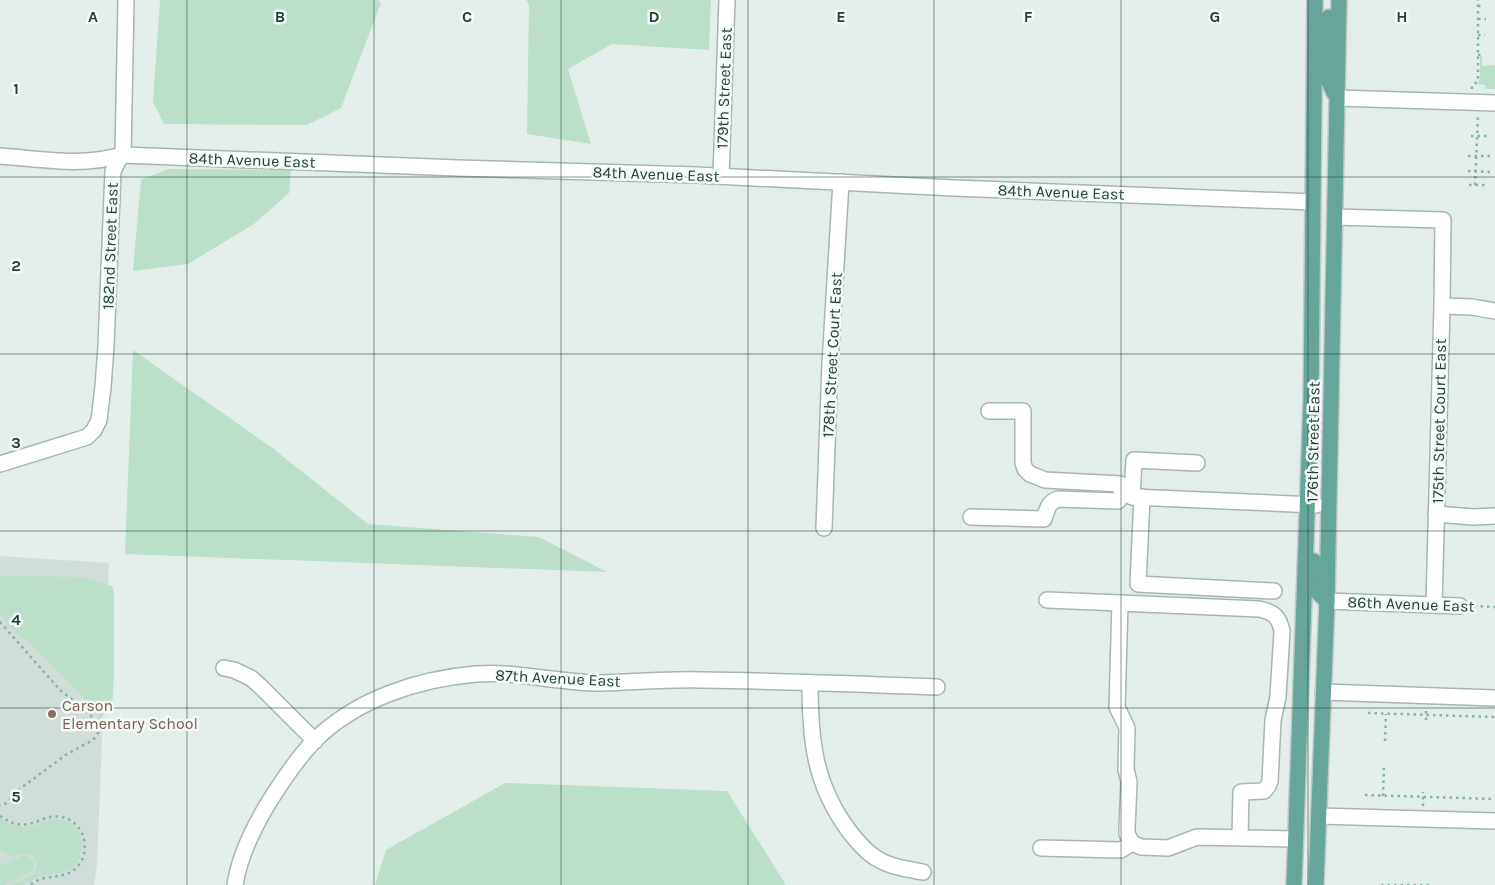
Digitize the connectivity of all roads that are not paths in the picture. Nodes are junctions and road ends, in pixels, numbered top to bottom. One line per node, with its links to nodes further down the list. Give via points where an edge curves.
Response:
1 (126, 0): 8 (street, 182nd Street East)
2 (727, 0): 10 (street, 179th Street East)
3 (1316, 0): 12 (main road, 176th Street East)
4 (1329, 0): 6 (main road, via 1328,73 1332,90)
5 (1339, 0): 6 (main road, 176th Street East)
6 (1338, 98): 7 (street); 13 (main road, 176th Street East)
7 (1495, 103)
8 (123, 155): 9 (street, 84th Avenue East, via 90,162); 10 (street, 84th Avenue East); 18 (street, 182nd Street East, via 112,171 106,346 98,420 87,437)
9 (0, 156)
10 (721, 176): 11 (street, 84th Avenue East)
11 (841, 182): 12 (street, 84th Avenue East); 24 (street, 178th Street Court East)
12 (1314, 202): 20 (main road, 176th Street East)
13 (1335, 217): 14 (street, 175th Street Court East, via 1442,220); 27 (main road, 176th Street East)
14 (1442, 306): 15 (street); 21 (street, 175th Street Court East)
15 (1495, 311)
16 (989, 411): 19 (street, via 1023,411 1023,463 1030,474 1045,480 1120,484)
17 (1197, 463): 19 (street, via 1134,460)
18 (0, 464)
19 (1132, 497): 20 (street); 23 (street, via 1118,501 1058,499 1049,505 1044,519); 25 (street, via 1138,584)
20 (1311, 505): 27 (main road, via 1316,591); 40 (main road, 176th Street East)
21 (1436, 514): 22 (street); 29 (street, 175th Street Court East)
22 (1495, 516)
23 (972, 517)
24 (824, 528)
25 (1274, 590)
26 (1047, 600): 28 (street)
27 (1327, 601): 29 (street, 86th Avenue East); 34 (main road, 176th Street East)
28 (1120, 603): 39 (street, via 1260,609 1278,618 1282,631 1270,781 1264,791 1241,792); 41 (street, via 1117,706 1127,728 1127,834)
29 (1434, 605): 30 (street, 86th Avenue East)
30 (1460, 606)
31 (224, 668): 36 (street, via 252,678)
32 (810, 682): 33 (street, 87th Avenue East); 36 (street, 87th Avenue East, via 596,682 478,674 428,681 378,699 347,716); 43 (street, via 810,721 815,756 825,792 837,815 875,858 895,867)
33 (937, 687)
34 (1323, 692): 35 (street); 37 (main road, 176th Street East)
35 (1495, 698)
36 (315, 741): 44 (street, via 281,782 258,821 242,856)
37 (1319, 816): 38 (street); 46 (main road, 176th Street East)
38 (1495, 821)
39 (1240, 838): 40 (street); 41 (street, via 1197,837 1168,848 1141,847)
40 (1295, 839): 45 (main road, 176th Street East)
41 (1132, 843): 42 (street, via 1121,850)
42 (1041, 848)
43 (924, 872)
44 (235, 885)
45 (1294, 885)
46 (1316, 885)

